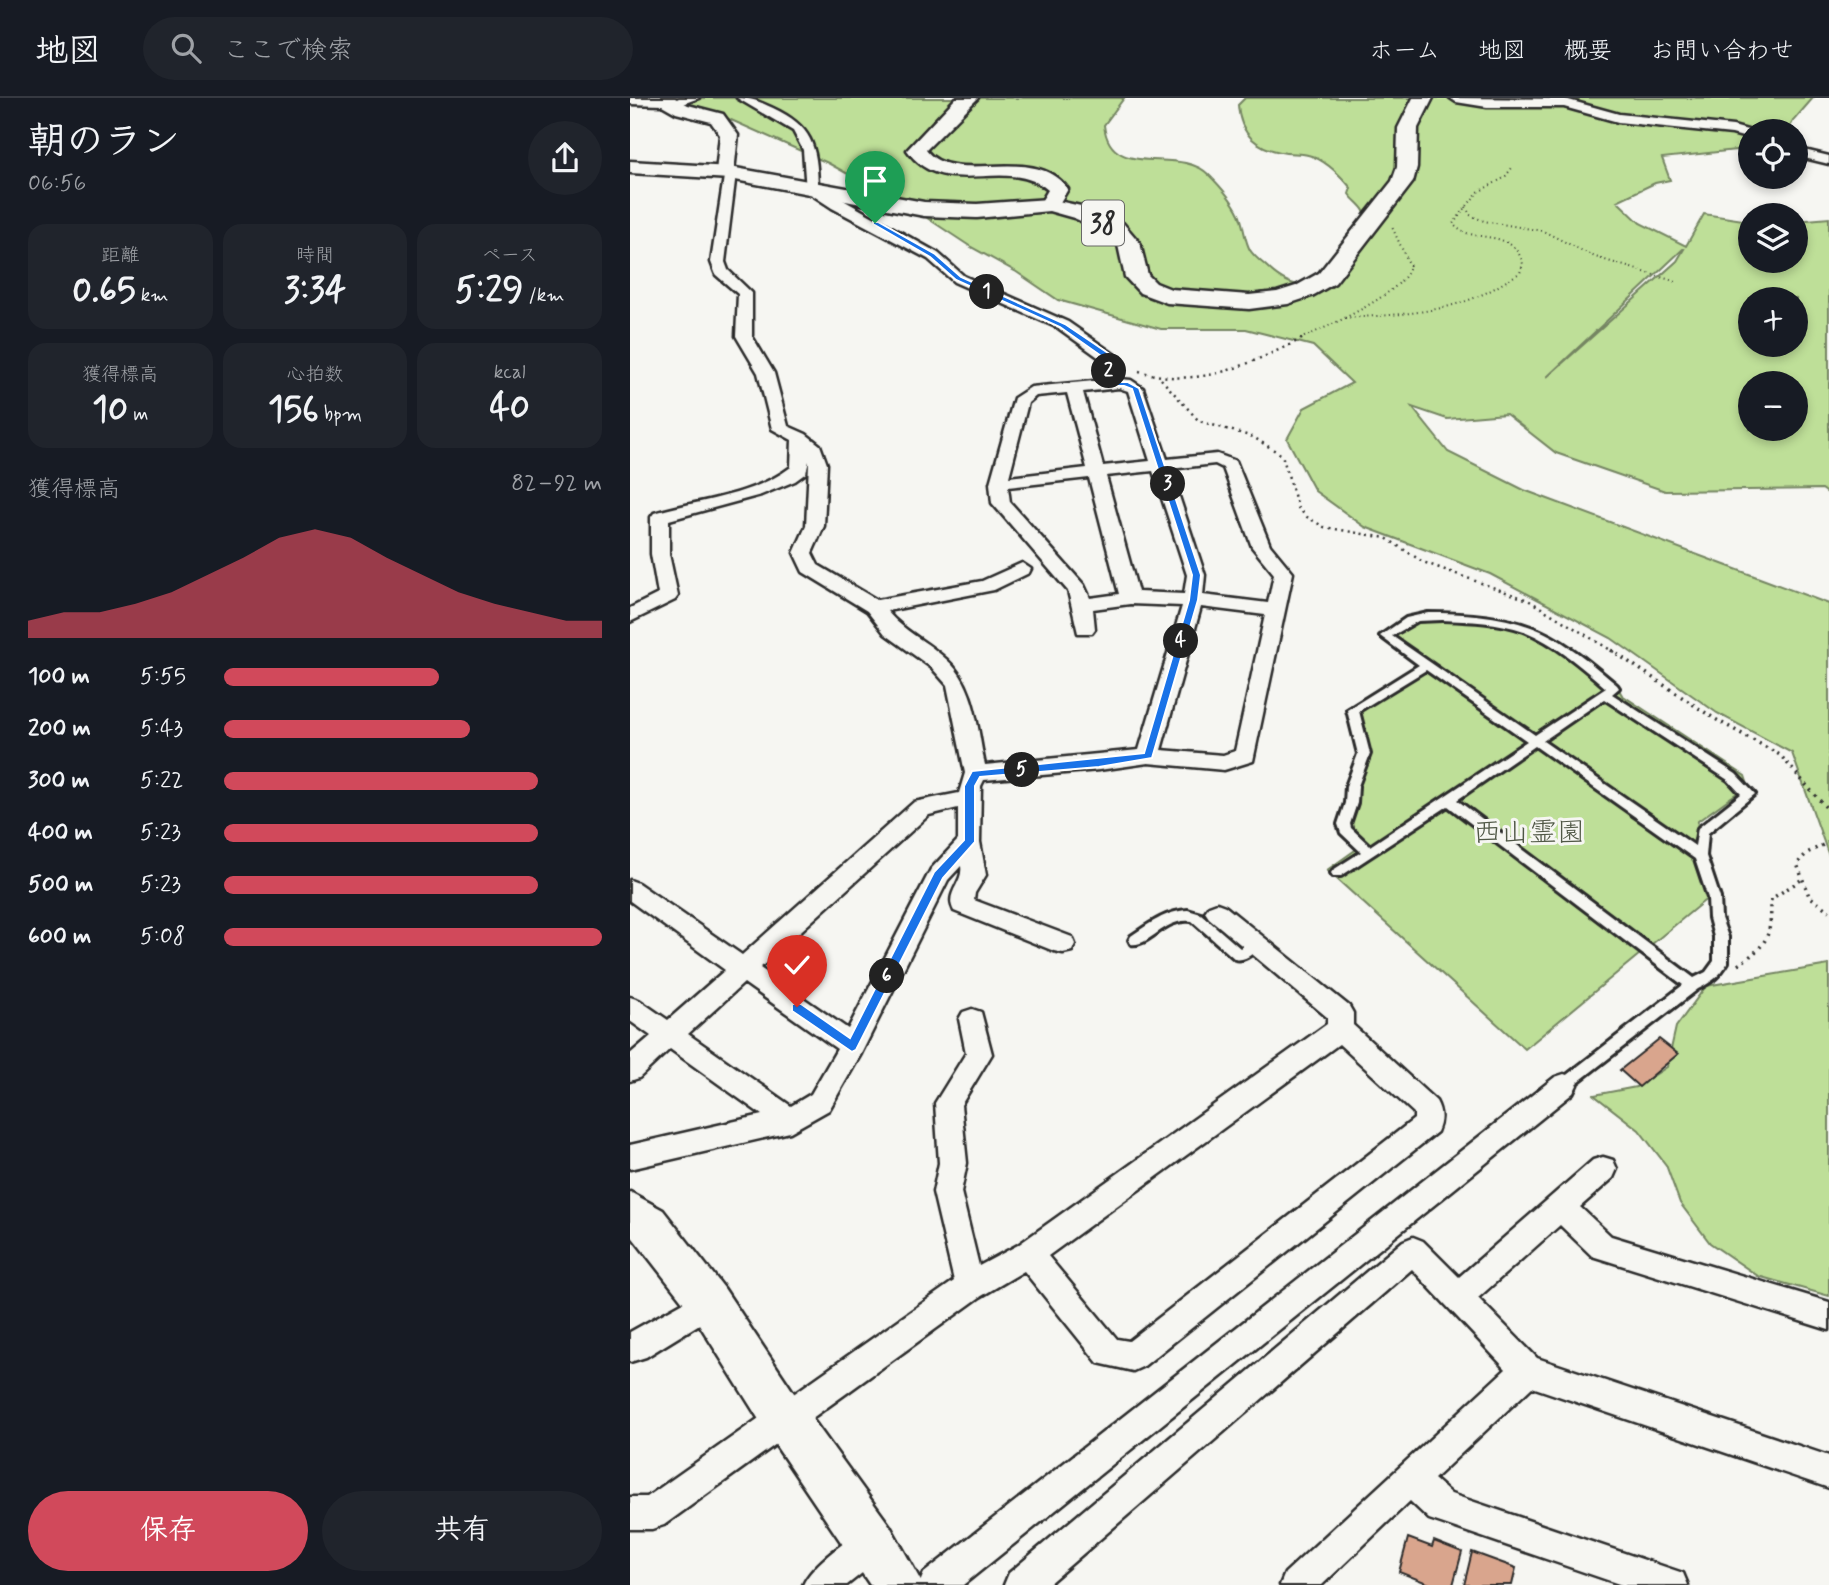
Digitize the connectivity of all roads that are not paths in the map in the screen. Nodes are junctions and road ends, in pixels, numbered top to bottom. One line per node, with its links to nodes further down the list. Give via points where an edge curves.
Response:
1 (693, 98): 7 (street)
2 (743, 98): 13 (street, via 794,122 810,149)
3 (969, 98): 14 (street, via 916,150 920,159 934,167 1038,174 1058,189)
4 (1423, 98): 14 (main road, 38, via 1408,128 1402,182 1327,278 1280,299 1249,302 1167,296 1137,277 1129,243 1115,228)
5 (1456, 98): 8 (street, via 1487,103 1564,103 1618,118)
6 (630, 99): 7 (street)
7 (674, 103): 12 (street, via 717,118 725,126 729,135)
8 (1738, 131)
9 (1808, 155): 10 (street)
10 (1829, 160)
11 (630, 167): 12 (main road, 38)
12 (727, 173): 13 (main road, 38); 17 (street, via 718,262 721,272 745,293 744,336 766,373 780,429)
13 (811, 188): 14 (main road, 38, via 938,210); 15 (street, via 933,256 959,279 1063,325 1108,357)
14 (1048, 205)
15 (1112, 385): 16 (street); 18 (street, via 1125,383 1135,388)
16 (1074, 388): 19 (street); 20 (street, via 1031,392 1020,401)
17 (800, 438): 25 (street, via 814,449 818,464 815,526 803,553 810,568); 27 (street, via 800,470 791,478 660,517 660,554 668,596)
18 (1162, 466): 19 (street); 23 (street, via 1196,575); 26 (street, via 1217,460 1230,465 1261,547 1284,573)
19 (1096, 474): 20 (street); 22 (street)
20 (999, 483): 24 (street, via 1001,503 1077,589)
21 (1022, 569): 25 (street, via 987,586)
22 (1130, 598): 23 (street); 24 (street)
23 (1194, 600): 26 (street); 32 (street)
24 (1083, 605): 28 (street)
25 (874, 607): 33 (street, via 892,630 939,663 957,683)
26 (1275, 610): 32 (street, via 1245,756 1224,763)
27 (630, 616)
28 (1085, 629)
29 (1427, 666): 30 (lane, via 1385,636 1416,618 1466,618 1533,630 1613,688); 31 (lane); 37 (lane, via 1353,710 1364,754 1344,824)
30 (1604, 694): 31 (lane); 38 (lane, via 1732,777 1749,794 1702,831)
31 (1535, 743): 35 (lane); 38 (lane)
32 (1148, 756): 33 (street)
33 (976, 774): 34 (street)
34 (971, 798): 36 (street); 45 (street, via 922,808)
35 (1449, 800): 37 (lane); 46 (lane)
36 (969, 842): 44 (street, via 974,875 963,892 962,905 1040,923); 51 (street, via 939,875)
37 (1370, 852): 39 (lane)
38 (1700, 856): 46 (lane, via 1714,898 1721,962 1711,976)
39 (1337, 873)
40 (630, 888): 45 (street)
41 (1217, 912): 43 (street)
42 (1136, 940): 43 (lane, via 1169,918 1188,914 1240,955)
43 (1255, 943): 49 (street, via 1340,1013)
44 (1063, 944)
45 (742, 968): 50 (street); 51 (street)
46 (1693, 985): 53 (lane)
47 (630, 1007): 50 (street)
48 (972, 1019): 60 (street, via 979,1054 948,1103 953,1163 947,1192)
49 (1340, 1029): 59 (street); 59 (street, via 1427,1109 1427,1124 1133,1356 1109,1353)
50 (670, 1035): 52 (street); 54 (street)
51 (852, 1046): 54 (street, via 820,1102)
52 (630, 1070)
53 (1564, 1085): 73 (street)
54 (790, 1120): 55 (street)
55 (630, 1157)
56 (1603, 1169): 57 (street)
57 (1560, 1207): 61 (street); 63 (street, via 1602,1247)
58 (630, 1211): 62 (street, via 648,1223)
59 (1028, 1254): 60 (street)
60 (970, 1287): 66 (street)
61 (1458, 1297): 65 (street); 74 (street, via 1413,1250)
62 (709, 1302): 64 (street); 66 (street)
63 (1829, 1316)
64 (630, 1347)
65 (1527, 1370): 67 (street); 68 (street)
66 (784, 1418): 69 (street, via 652,1513); 70 (street)
67 (1829, 1472)
68 (1409, 1479): 75 (street); 76 (street, via 1441,1507)
69 (630, 1513)
70 (873, 1543): 71 (street); 72 (street)
71 (820, 1585)
72 (898, 1585)
73 (936, 1585)
74 (1021, 1585)
75 (1297, 1585)
76 (1671, 1585)

